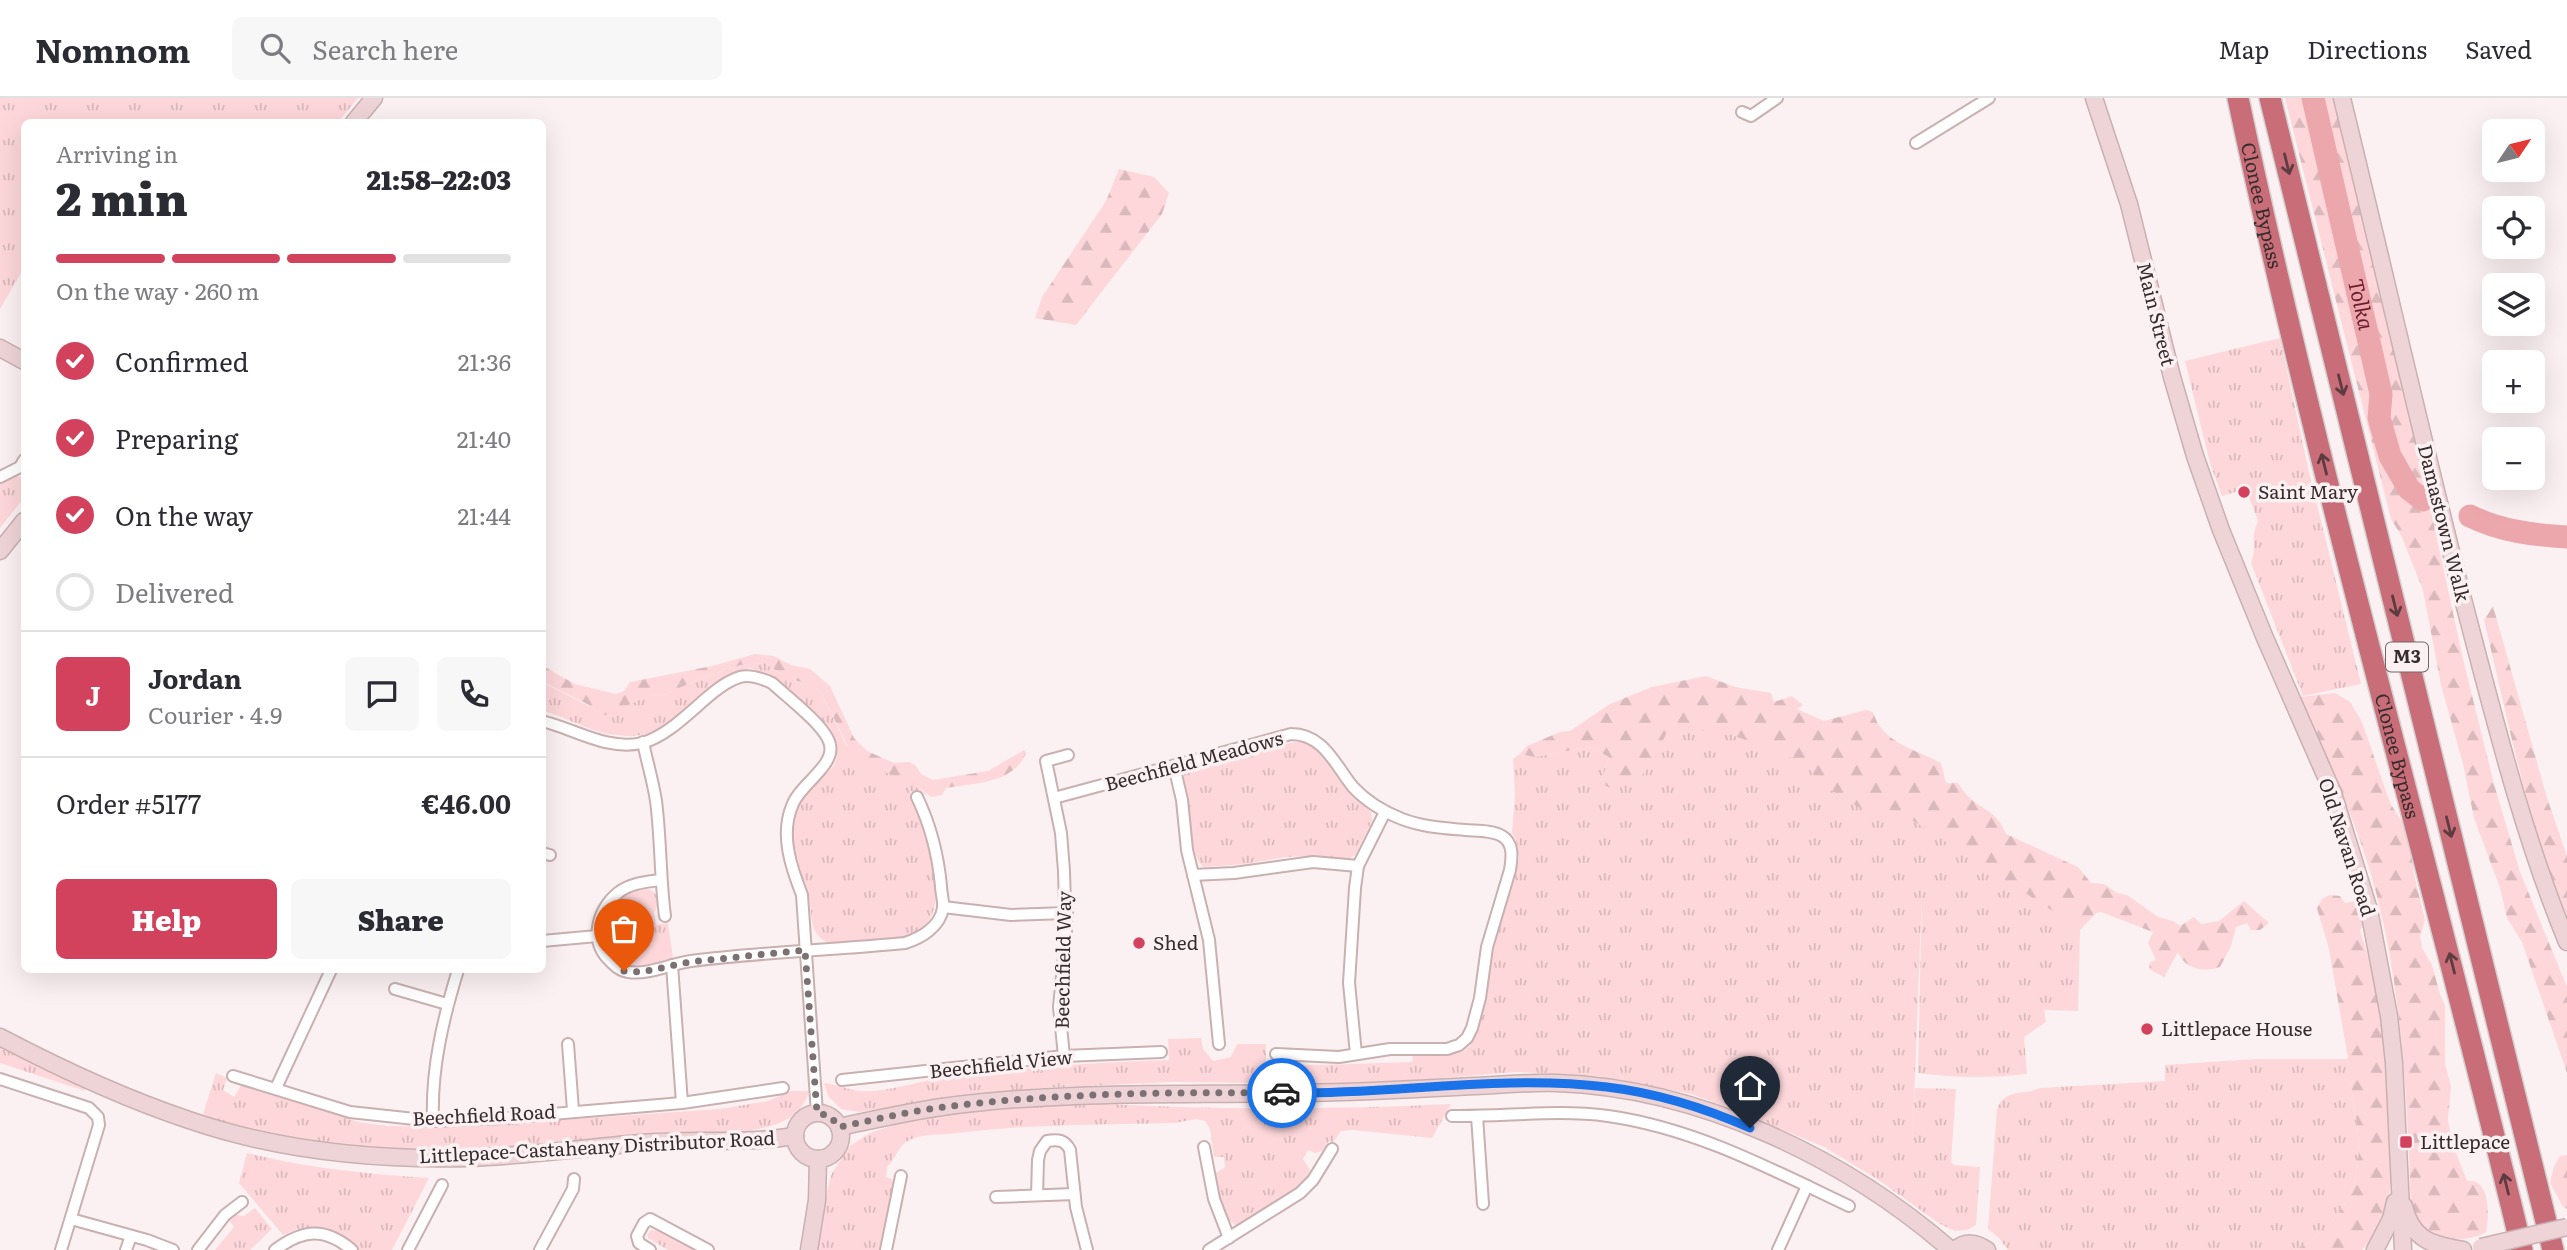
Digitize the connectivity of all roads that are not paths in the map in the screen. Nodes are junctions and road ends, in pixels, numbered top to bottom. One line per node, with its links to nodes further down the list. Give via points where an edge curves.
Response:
1 (374, 98): 9 (street)
2 (1777, 98): 8 (street, via 1755,114)
3 (1989, 98): 10 (street)
4 (2094, 98): 16 (street, Main Street, via 2129,204 2195,456)
5 (2238, 98): 99 (highway, Clonee Bypass / M3, one-way to 5, via 2266,230)
6 (2270, 98): 100 (highway, Clonee Bypass / M3, one-way to 100)
7 (2343, 98): 33 (street, Damastown Walk, via 2477,651 2522,815)
8 (1742, 111)
9 (356, 119)
10 (1916, 143)
11 (0, 348): 12 (street)
12 (21, 359)
13 (21, 467): 14 (street)
14 (0, 477)
15 (21, 525): 17 (street)
16 (2221, 530): 65 (street, Old Navan Road, via 2333,793 2369,910 2389,1016)
17 (0, 551)
18 (546, 722): 19 (street, via 602,742)
19 (643, 743): 27 (street, via 656,803); 34 (street, via 740,677 772,683 822,731 831,755 798,794 787,840 802,895)
20 (1068, 755): 23 (street, Beechfield Way, via 1046,761)
21 (1174, 766): 23 (street, Beechfield Meadows); 24 (street, Beechfield Meadows, via 1304,734); 26 (street)
22 (918, 797): 28 (street, via 929,808)
23 (1054, 798): 29 (street, Beechfield Way)
24 (1385, 812): 25 (street); 45 (street, Beechfield Meadows, via 1425,827 1501,835 1512,857 1467,1038 1447,1049 1408,1047)
25 (1358, 866): 26 (street, via 1313,862); 45 (street, via 1349,983)
26 (1194, 875): 42 (street, via 1209,940)
27 (660, 880): 30 (street); 31 (street, via 620,891 602,912)
28 (943, 907): 29 (street, via 1010,915); 34 (street, via 931,929 910,942)
29 (1066, 913): 46 (street, Beechfield Way, via 1059,1007)
30 (666, 916)
31 (597, 936): 32 (street); 35 (street, via 605,957 624,971)
32 (546, 941)
33 (2567, 943)
34 (805, 950): 35 (street); 54 (street)
35 (672, 965): 52 (street)
36 (330, 973): 50 (street)
37 (457, 973): 39 (street)
38 (395, 989): 39 (street)
39 (447, 1004): 57 (street, via 435,1073)
40 (0, 1037): 59 (street, Littlepace-Castaheany Distributor Road, via 55,1066 191,1121 322,1149 392,1157 468,1158 664,1141)
41 (568, 1044): 53 (street, Beechfield Road)
42 (1219, 1044)
43 (1161, 1052): 46 (street, Beechfield View)
44 (1276, 1054): 45 (street)
45 (1356, 1054)
46 (1064, 1056): 49 (street, Beechfield View)
47 (233, 1076): 50 (street, Beechfield Road)
48 (0, 1079): 74 (street, via 89,1108 99,1117)
49 (842, 1080)
50 (276, 1088): 57 (street, Beechfield Road, via 350,1112)
51 (783, 1088): 52 (street, Beechfield Road)
52 (682, 1102): 53 (street, Beechfield Road)
53 (573, 1110): 57 (street, Beechfield Road)
54 (817, 1113): 58 (street, via 830,1116); 59 (street, via 799,1123)
55 (1452, 1116): 56 (street)
56 (1477, 1116): 67 (street, via 1567,1113 1646,1123 1727,1149); 72 (street)
57 (433, 1121)
58 (839, 1127): 62 (street, via 837,1149); 94 (street, via 943,1107 1035,1098 1290,1094 1534,1083 1606,1087 1701,1109 1817,1158 1879,1195)
59 (795, 1136): 62 (street, via 799,1150)
60 (1204, 1147): 77 (street, via 1214,1199)
61 (1332, 1149): 77 (street, via 1300,1193)
62 (818, 1159): 89 (street)
63 (901, 1176): 90 (street)
64 (574, 1179): 86 (street)
65 (2399, 1183): 96 (street, Old Navan Road, via 2391,1219); 97 (street, Old Navan Road); 98 (street, via 2416,1233 2434,1245)
66 (442, 1185): 85 (street)
67 (1807, 1186): 73 (street); 93 (street)
68 (1037, 1195): 69 (street); 69 (street, via 1040,1151 1056,1140 1070,1150); 70 (street)
69 (1074, 1195): 91 (street)
70 (996, 1197)
71 (242, 1202): 82 (street, via 225,1215)
72 (1483, 1204)
73 (1849, 1206)
74 (71, 1219): 76 (street); 79 (street)
75 (2567, 1227): 78 (street, bridge)
76 (131, 1236): 80 (street); 81 (street)
77 (1229, 1238): 92 (street)
78 (2476, 1249)
79 (61, 1250)
80 (126, 1250)
81 (173, 1250)
82 (198, 1250)
83 (275, 1250): 84 (street, via 299,1235 320,1233 336,1237)
84 (352, 1250)
85 (408, 1250)
86 (540, 1250)
87 (650, 1250): 88 (street, via 637,1236 650,1219)
88 (708, 1250)
89 (809, 1250)
90 (886, 1250)
91 (1087, 1250)
92 (1209, 1250)
93 (1778, 1250)
94 (1953, 1250): 95 (street, via 1965,1244)
95 (1987, 1250)
96 (2375, 1250)
97 (2403, 1250)
98 (2463, 1250)
99 (2522, 1250)
100 (2553, 1250)

